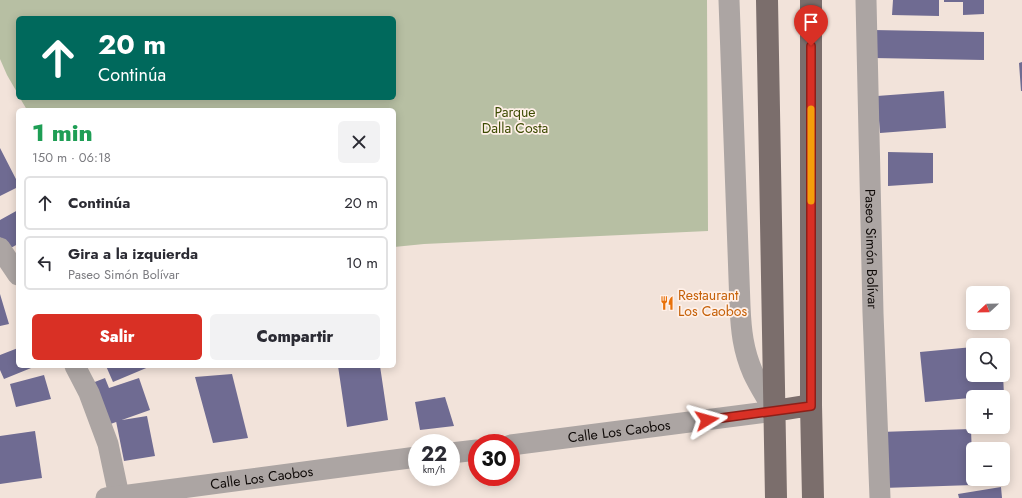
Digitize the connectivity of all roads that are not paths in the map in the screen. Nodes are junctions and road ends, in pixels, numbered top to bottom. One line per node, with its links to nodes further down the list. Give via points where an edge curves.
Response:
1 (729, 0): 9 (street, via 742,334 754,373)
2 (767, 0): 9 (main road)
3 (811, 0): 8 (main road)
4 (866, 0): 15 (street, Paseo Simón Bolívar)
5 (0, 248): 6 (street)
6 (16, 272)
7 (76, 368): 12 (street, via 89,393 106,438)
8 (811, 406): 9 (main road); 14 (main road)
9 (774, 411): 10 (street, Calle Los Caobos); 13 (main road)
10 (520, 444)
11 (408, 458): 12 (street, Calle Los Caobos)
12 (112, 497)
13 (776, 498)
14 (813, 498)
15 (880, 498)

